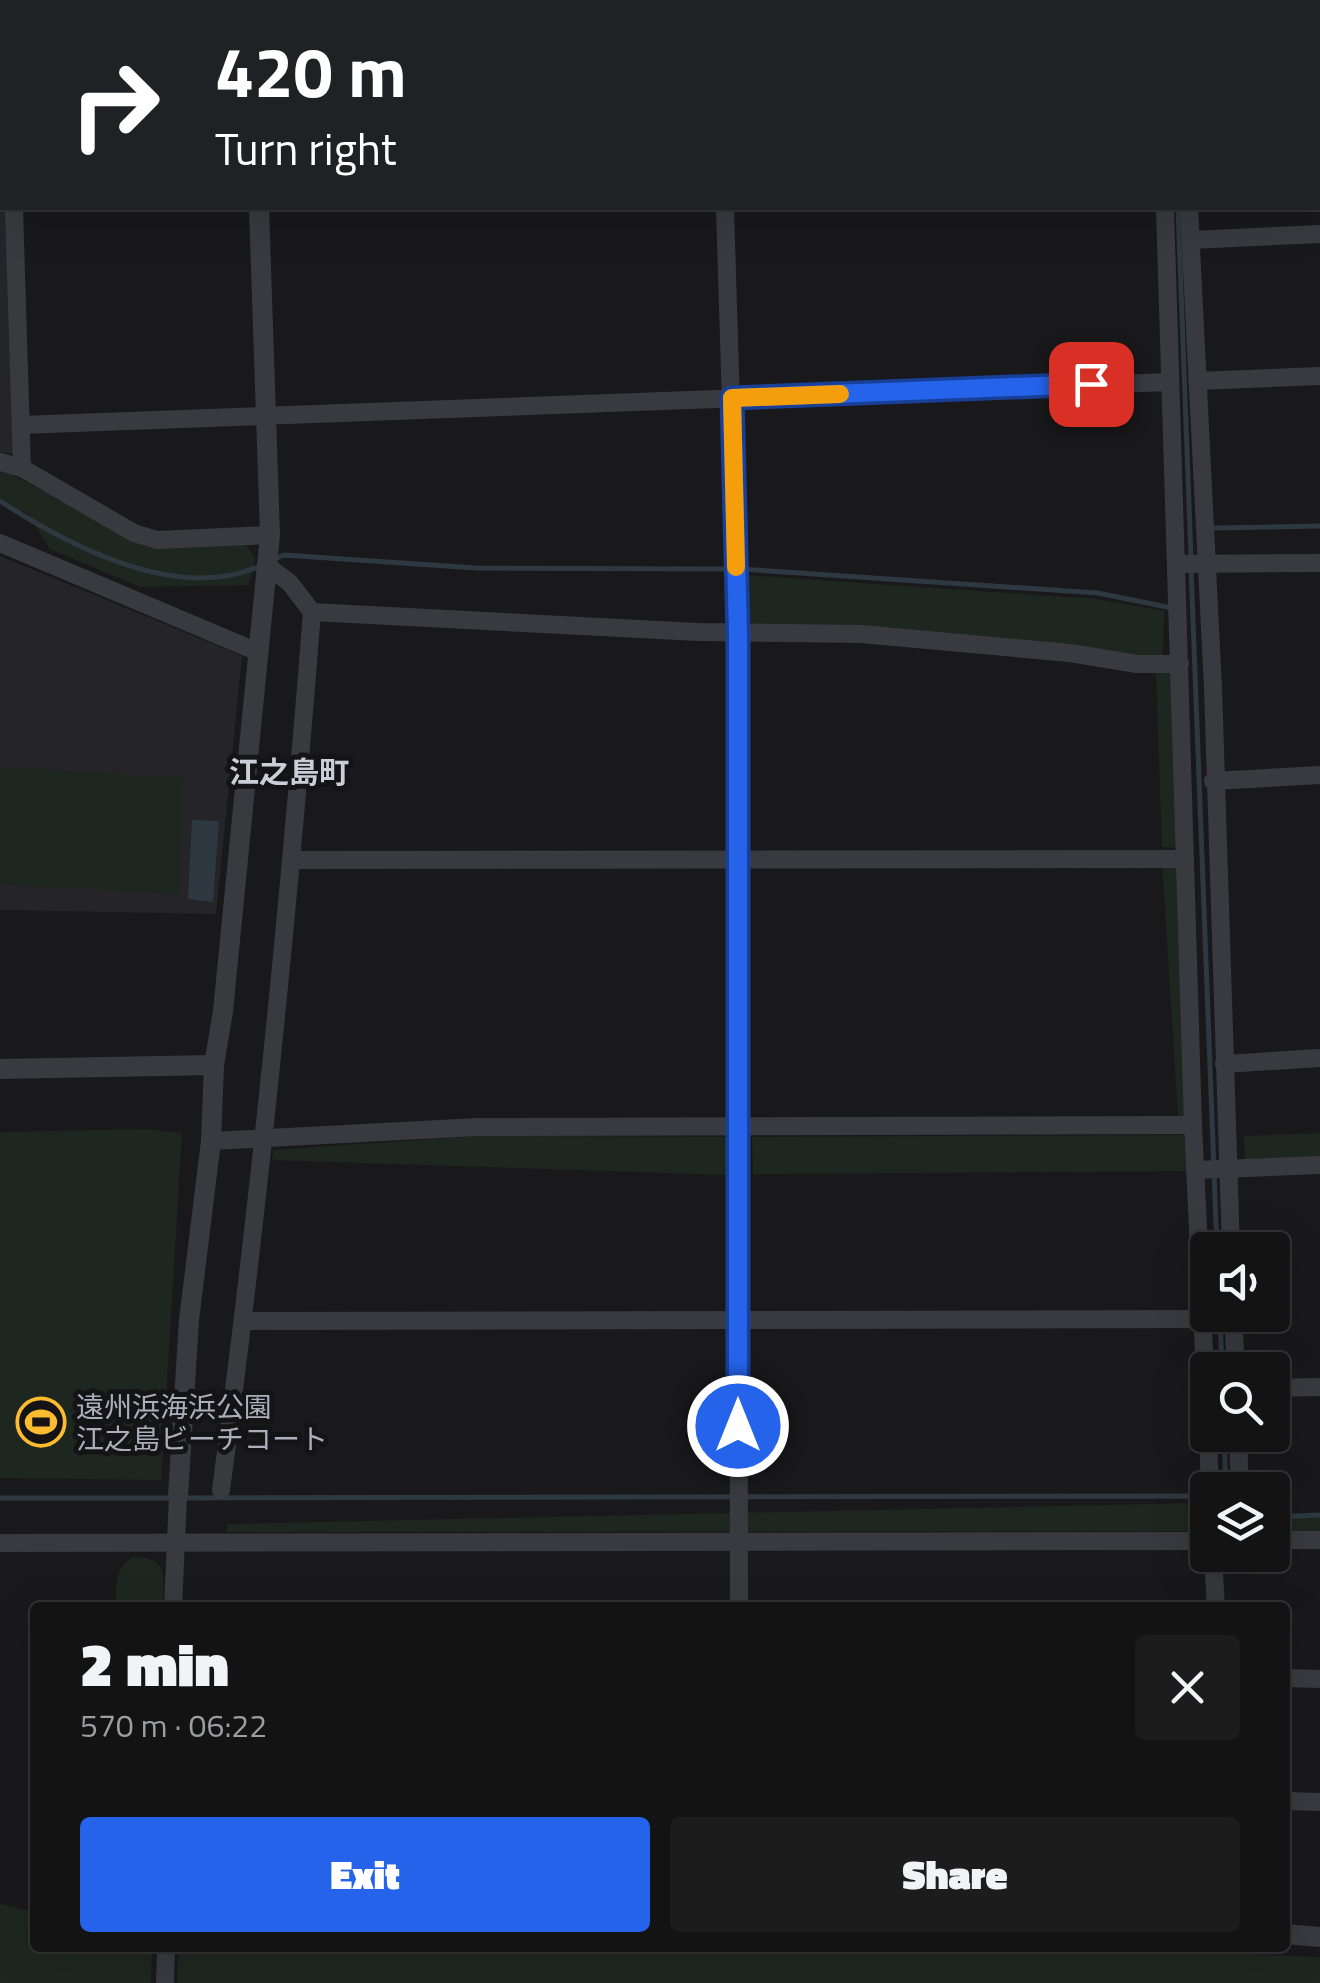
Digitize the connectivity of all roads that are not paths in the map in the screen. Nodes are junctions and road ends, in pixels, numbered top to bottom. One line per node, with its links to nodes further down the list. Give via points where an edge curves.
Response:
1 (14, 210): 13 (street)
2 (259, 210): 12 (street)
3 (725, 210): 11 (street)
4 (1164, 210): 10 (street)
5 (1189, 210): 7 (street)
6 (1320, 234): 7 (street)
7 (1190, 240): 9 (street)
8 (1320, 376): 9 (street)
9 (1197, 380): 18 (street)
10 (1170, 382): 11 (street); 18 (street)
11 (732, 398): 12 (street); 22 (street)
12 (267, 416): 13 (street); 16 (street)
13 (21, 426): 15 (street)
14 (0, 462): 15 (street)
15 (22, 468): 16 (street, via 157,540)
16 (270, 535): 20 (street)
17 (0, 543): 23 (street)
18 (1191, 563): 19 (street); 24 (street); 26 (street)
19 (1320, 563)
20 (266, 565): 21 (street); 23 (street)
21 (312, 612): 22 (street); 29 (street)
22 (738, 634): 24 (street, via 861,634); 28 (street)
23 (258, 652): 32 (street)
24 (1180, 664): 27 (street)
25 (1320, 774): 26 (street)
26 (1214, 781): 31 (street)
27 (1185, 858): 28 (street); 34 (street)
28 (737, 859): 29 (street); 35 (street)
29 (293, 860): 36 (street)
30 (1320, 1058): 31 (street)
31 (1224, 1064): 39 (street)
32 (214, 1065): 33 (street); 37 (street)
33 (0, 1069)
34 (1194, 1125): 35 (street); 40 (street)
35 (740, 1126): 36 (street, via 478,1127); 45 (street)
36 (264, 1140): 37 (street); 44 (street)
37 (212, 1141): 49 (street, via 189,1320)
38 (1320, 1166): 39 (street)
39 (1228, 1169): 40 (street); 42 (street)
40 (1196, 1170): 41 (street)
41 (1199, 1232)
42 (1230, 1232)
43 (1190, 1319): 45 (street)
44 (243, 1321): 45 (street); 48 (street)
45 (739, 1321): 51 (street)
46 (1290, 1388): 47 (street)
47 (1320, 1388)
48 (220, 1490)
49 (178, 1496): 50 (street)
50 (174, 1538): 51 (street); 55 (street); 57 (street)
51 (738, 1538): 54 (street); 58 (street)
52 (1290, 1540): 53 (street)
53 (1320, 1540)
54 (1190, 1541)
55 (0, 1543)
56 (1215, 1572): 59 (street)
57 (173, 1602)
58 (739, 1602)
59 (1216, 1602)
60 (1290, 1678): 61 (street)
61 (1320, 1678)
62 (1290, 1801): 63 (street)
63 (1320, 1802)
64 (1290, 1934): 65 (street)
65 (1320, 1937)
66 (166, 1952): 67 (street)
67 (165, 1983)

